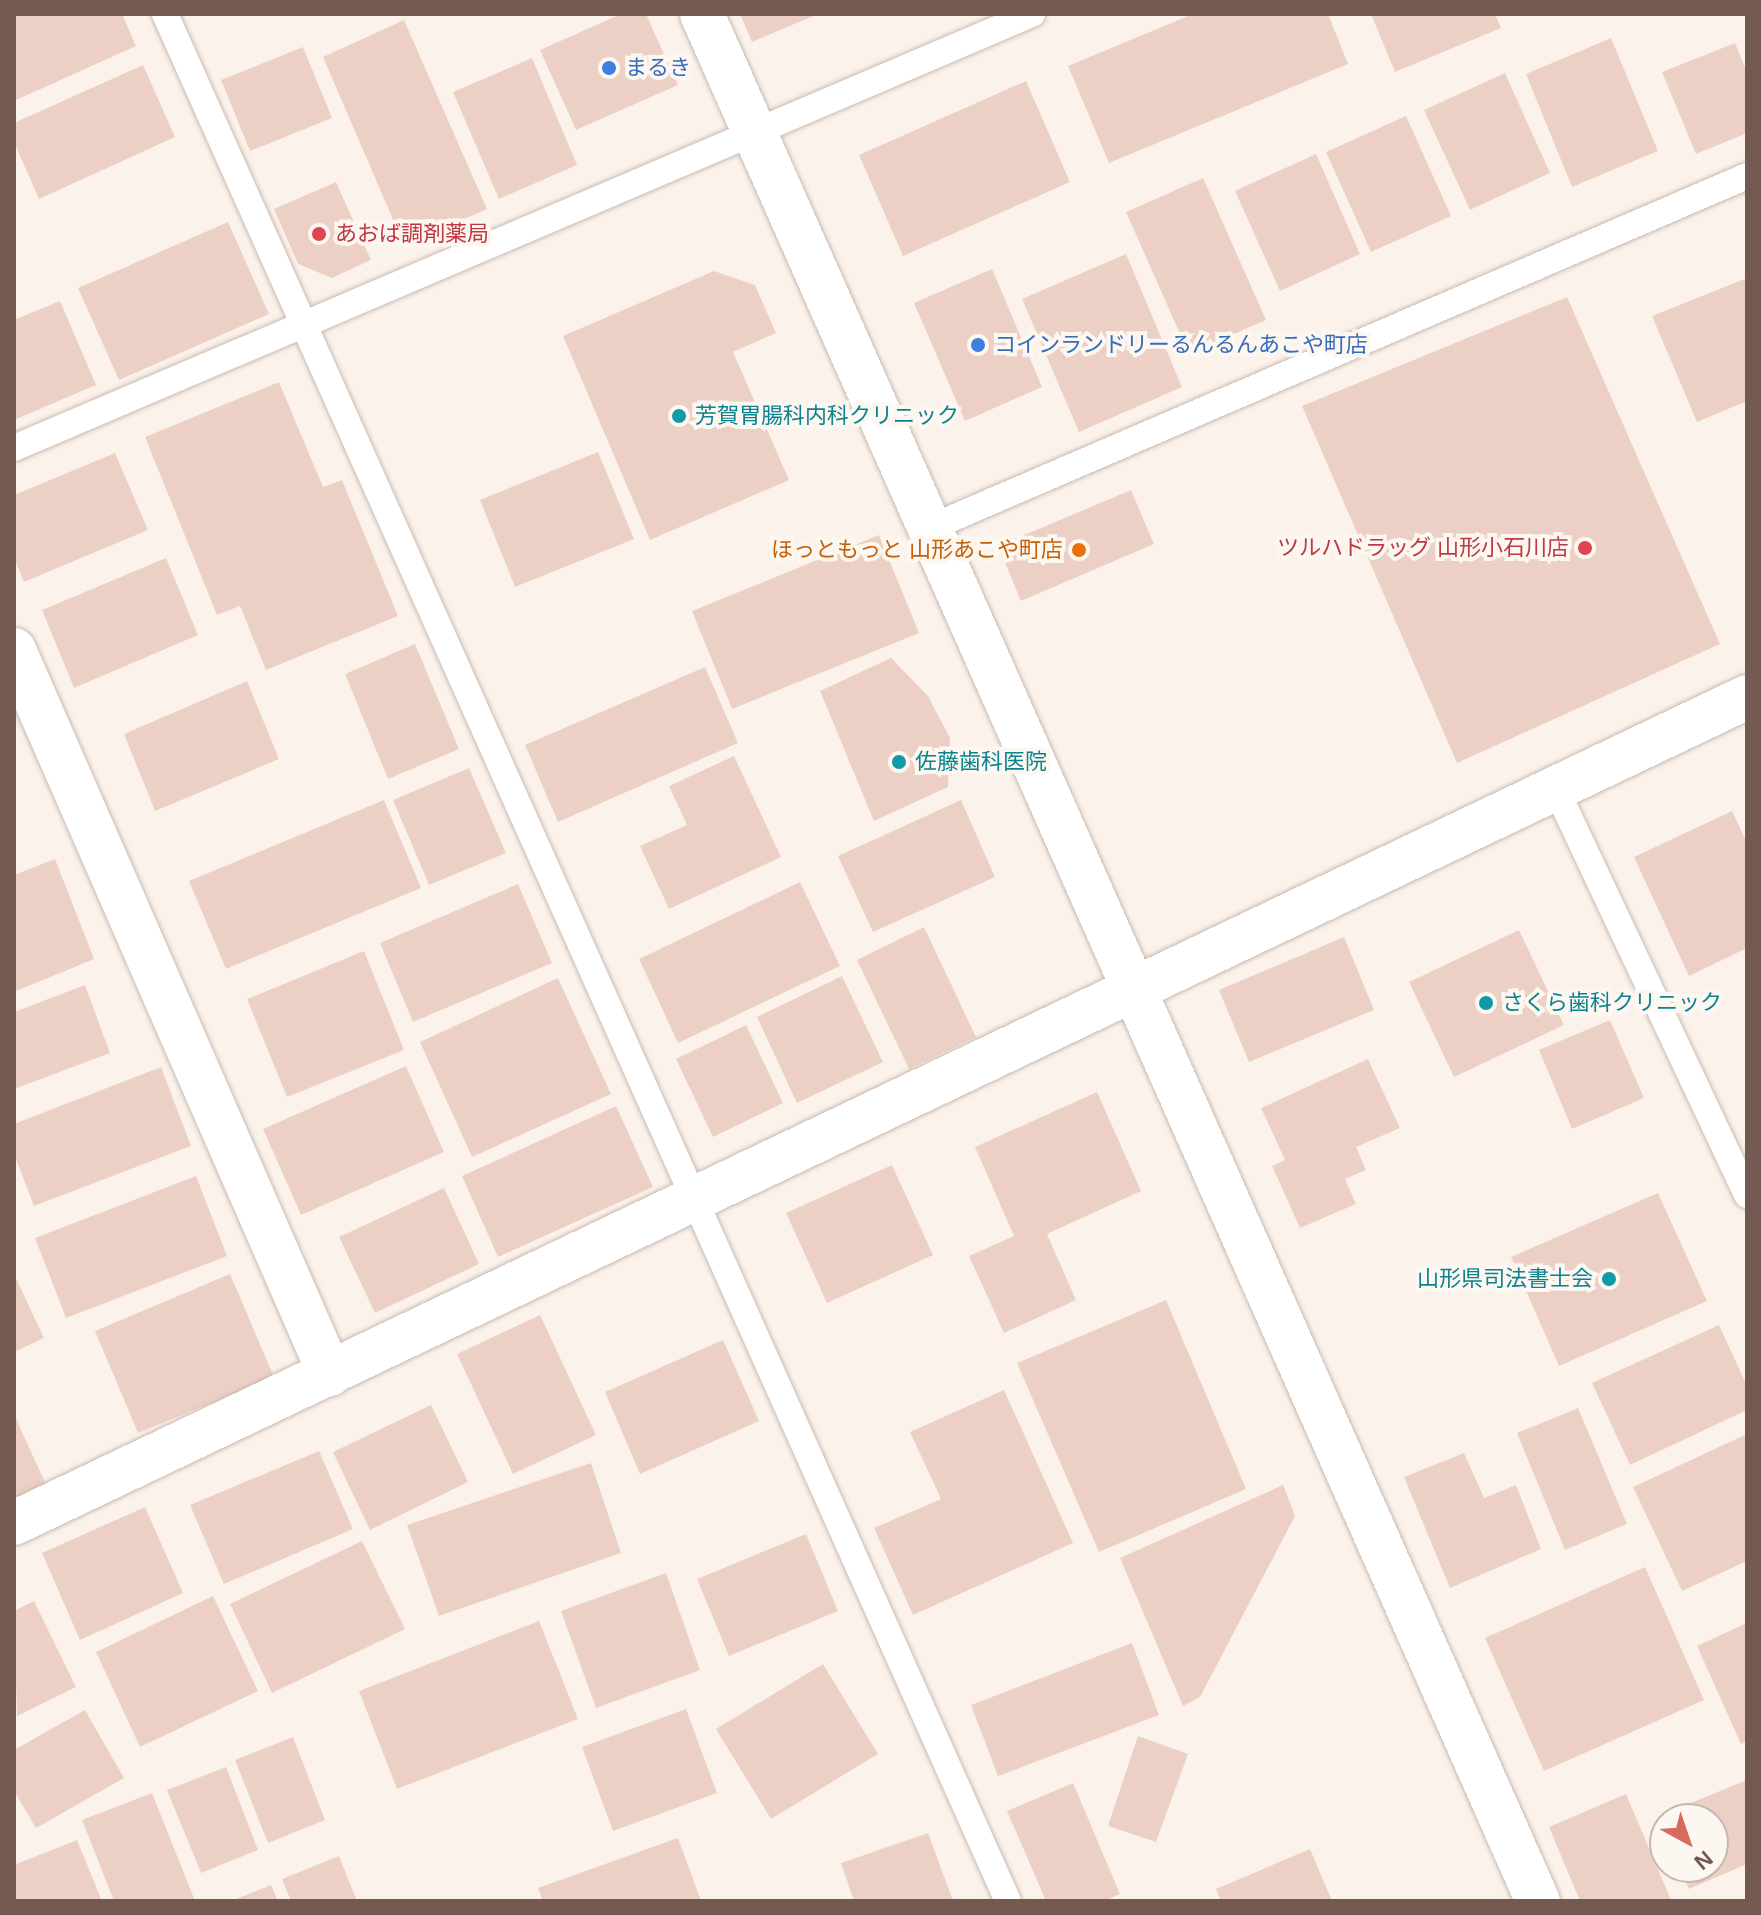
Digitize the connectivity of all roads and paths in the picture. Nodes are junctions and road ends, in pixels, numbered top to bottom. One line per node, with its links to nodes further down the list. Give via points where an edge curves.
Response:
1 (165, 14): 6 (lane)
2 (702, 14): 4 (street)
3 (1032, 14): 4 (lane)
4 (757, 133): 6 (lane); 8 (street)
5 (1747, 176): 8 (lane)
6 (307, 324): 7 (lane); 14 (lane)
7 (14, 448)
8 (932, 527): 12 (street)
9 (14, 650): 15 (street)
10 (1747, 697): 11 (street)
11 (1555, 787): 12 (street); 13 (lane)
12 (1136, 987): 14 (street); 18 (street)
13 (1747, 1195)
14 (695, 1196): 15 (street); 17 (lane)
15 (330, 1374): 16 (street)
16 (14, 1523)
17 (1008, 1901)
18 (1538, 1901)

